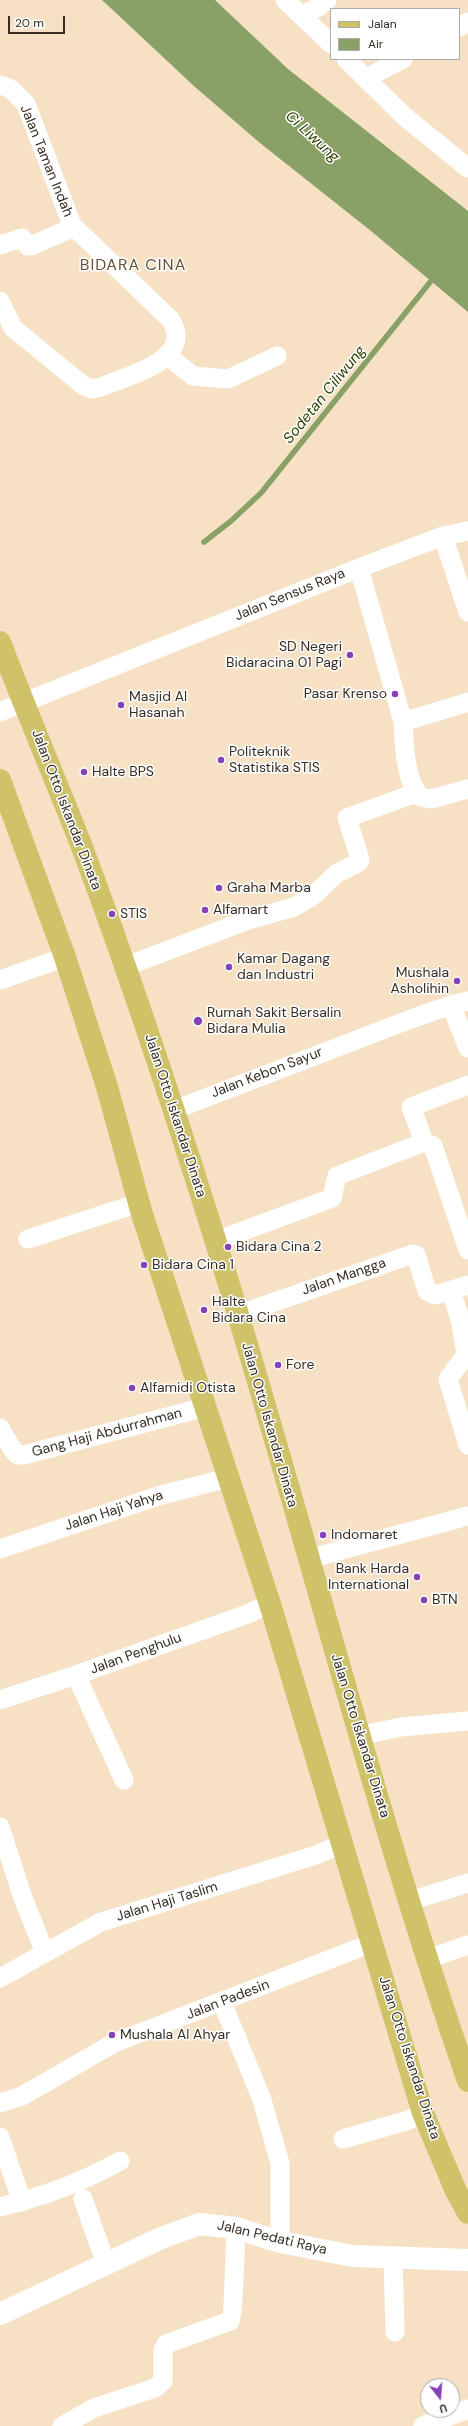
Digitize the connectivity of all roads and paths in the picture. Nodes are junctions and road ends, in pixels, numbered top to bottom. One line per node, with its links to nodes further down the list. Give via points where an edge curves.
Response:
1 (285, 0): 3 (street)
2 (327, 0): 3 (street)
3 (302, 15): 4 (street)
4 (330, 43)
5 (347, 60): 7 (street)
6 (401, 60): 7 (street)
7 (366, 78): 9 (street, via 406,117)
8 (0, 85): 10 (street, Jalan Taman Indah, via 11,89 26,104)
9 (468, 168)
10 (74, 227): 11 (street, via 31,246 22,238); 14 (street, Jalan Taman Indah, via 170,319 177,334 176,343)
11 (0, 245)
12 (0, 301): 13 (street)
13 (7, 331): 14 (street, via 84,386 92,389 152,366)
14 (168, 356): 15 (street, via 193,376 228,379)
15 (277, 356)
16 (468, 531): 17 (street)
17 (443, 536): 18 (street); 19 (street)
18 (359, 568): 23 (street, Jalan Sensus Raya); 25 (street, Jalan Sensus Raya)
19 (468, 612)
20 (0, 642): 21 (main road, Jalan Otto Iskandar Dinata)
21 (5, 672): 23 (main road, Jalan Otto Iskandar Dinata)
22 (468, 702): 25 (street)
23 (24, 703): 24 (street, Jalan Sensus Raya); 30 (main road, Jalan Otto Iskandar Dinata, via 82,848)
24 (0, 712)
25 (403, 722): 28 (street, Jalan Sensus Raya, via 405,749 413,786)
26 (0, 780): 29 (main road, Jalan Otto Iskandar Dinata)
27 (467, 792): 28 (street, via 431,799)
28 (418, 795): 30 (street, via 347,818 359,862 336,874 314,895 294,907 248,920)
29 (65, 957): 31 (street); 37 (main road, Jalan Otto Iskandar Dinata, via 107,1087)
30 (124, 967): 35 (main road, Jalan Otto Iskandar Dinata)
31 (0, 980)
32 (459, 1003): 33 (street, Jalan Kebon Sayur); 35 (street, Jalan Kebon Sayur)
33 (468, 1048)
34 (468, 1085): 36 (street, via 412,1104 411,1110)
35 (174, 1110): 39 (main road, Jalan Otto Iskandar Dinata)
36 (424, 1142): 39 (street, via 337,1176 332,1198); 40 (street, via 433,1146)
37 (138, 1203): 38 (street); 43 (main road, Jalan Otto Iskandar Dinata)
38 (28, 1239)
39 (216, 1241): 42 (main road, Jalan Otto Iskandar Dinata)
40 (468, 1250)
41 (460, 1287): 42 (street, Jalan Mangga, via 435,1295 427,1291 416,1255 413,1254); 45 (street, via 461,1323 466,1355 448,1379)
42 (237, 1315): 49 (main road, Jalan Otto Iskandar Dinata)
43 (205, 1407): 44 (street, Gang Haji Abdurrahman, via 24,1455 18,1455 12,1450); 46 (main road, Jalan Otto Iskandar Dinata)
44 (0, 1428)
45 (468, 1445)
46 (228, 1478): 48 (street, Jalan Haji Yahya, via 158,1496); 50 (main road, Jalan Otto Iskandar Dinata)
47 (468, 1516): 49 (street)
48 (0, 1549)
49 (308, 1559): 54 (main road, Jalan Otto Iskandar Dinata)
50 (270, 1604): 51 (street, Jalan Penghulu); 57 (main road, Jalan Otto Iskandar Dinata)
51 (76, 1675): 52 (street, Jalan Penghulu); 55 (street)
52 (0, 1700)
53 (468, 1721): 54 (street, via 401,1727)
54 (358, 1736): 59 (main road, Jalan Otto Iskandar Dinata)
55 (124, 1780)
56 (0, 1827): 62 (street, via 23,1898)
57 (342, 1844): 60 (main road, Jalan Otto Iskandar Dinata); 62 (street, Jalan Haji Taslim, via 316,1855 101,1922)
58 (468, 1883): 59 (street)
59 (410, 1901): 63 (main road, Jalan Otto Iskandar Dinata)
60 (372, 1943): 65 (street, Jalan Padesin); 68 (main road, Jalan Otto Iskandar Dinata)
61 (468, 1946): 63 (street)
62 (45, 1953): 64 (street, Jalan Haji Taslim)
63 (428, 1959): 66 (main road, Jalan Otto Iskandar Dinata)
64 (0, 1978)
65 (222, 2002): 67 (street, Jalan Padesin, via 114,2043 22,2096); 77 (street, via 262,2100 280,2163)
66 (468, 2081)
67 (0, 2103)
68 (424, 2113): 70 (street, via 409,2120); 75 (main road, Jalan Otto Iskandar Dinata, via 455,2189)
69 (0, 2137): 73 (street)
70 (342, 2139)
71 (120, 2161): 73 (street, via 83,2180)
72 (83, 2200): 80 (street)
73 (22, 2202): 74 (street)
74 (0, 2207)
75 (468, 2213)
76 (236, 2228): 77 (street, Jalan Pedati Raya); 80 (street, Jalan Pedati Raya, via 199,2224 159,2239); 84 (street, via 233,2312 230,2321 166,2344 162,2350 163,2381 160,2384 94,2408)
77 (280, 2242): 78 (street, Jalan Pedati Raya, via 353,2256)
78 (393, 2258): 79 (street, Jalan Pedati Raya); 82 (street)
79 (468, 2260)
80 (106, 2264): 81 (street, Jalan Pedati Raya)
81 (0, 2311)
82 (395, 2332)
83 (468, 2409): 85 (street)
84 (62, 2426)
85 (423, 2426)

